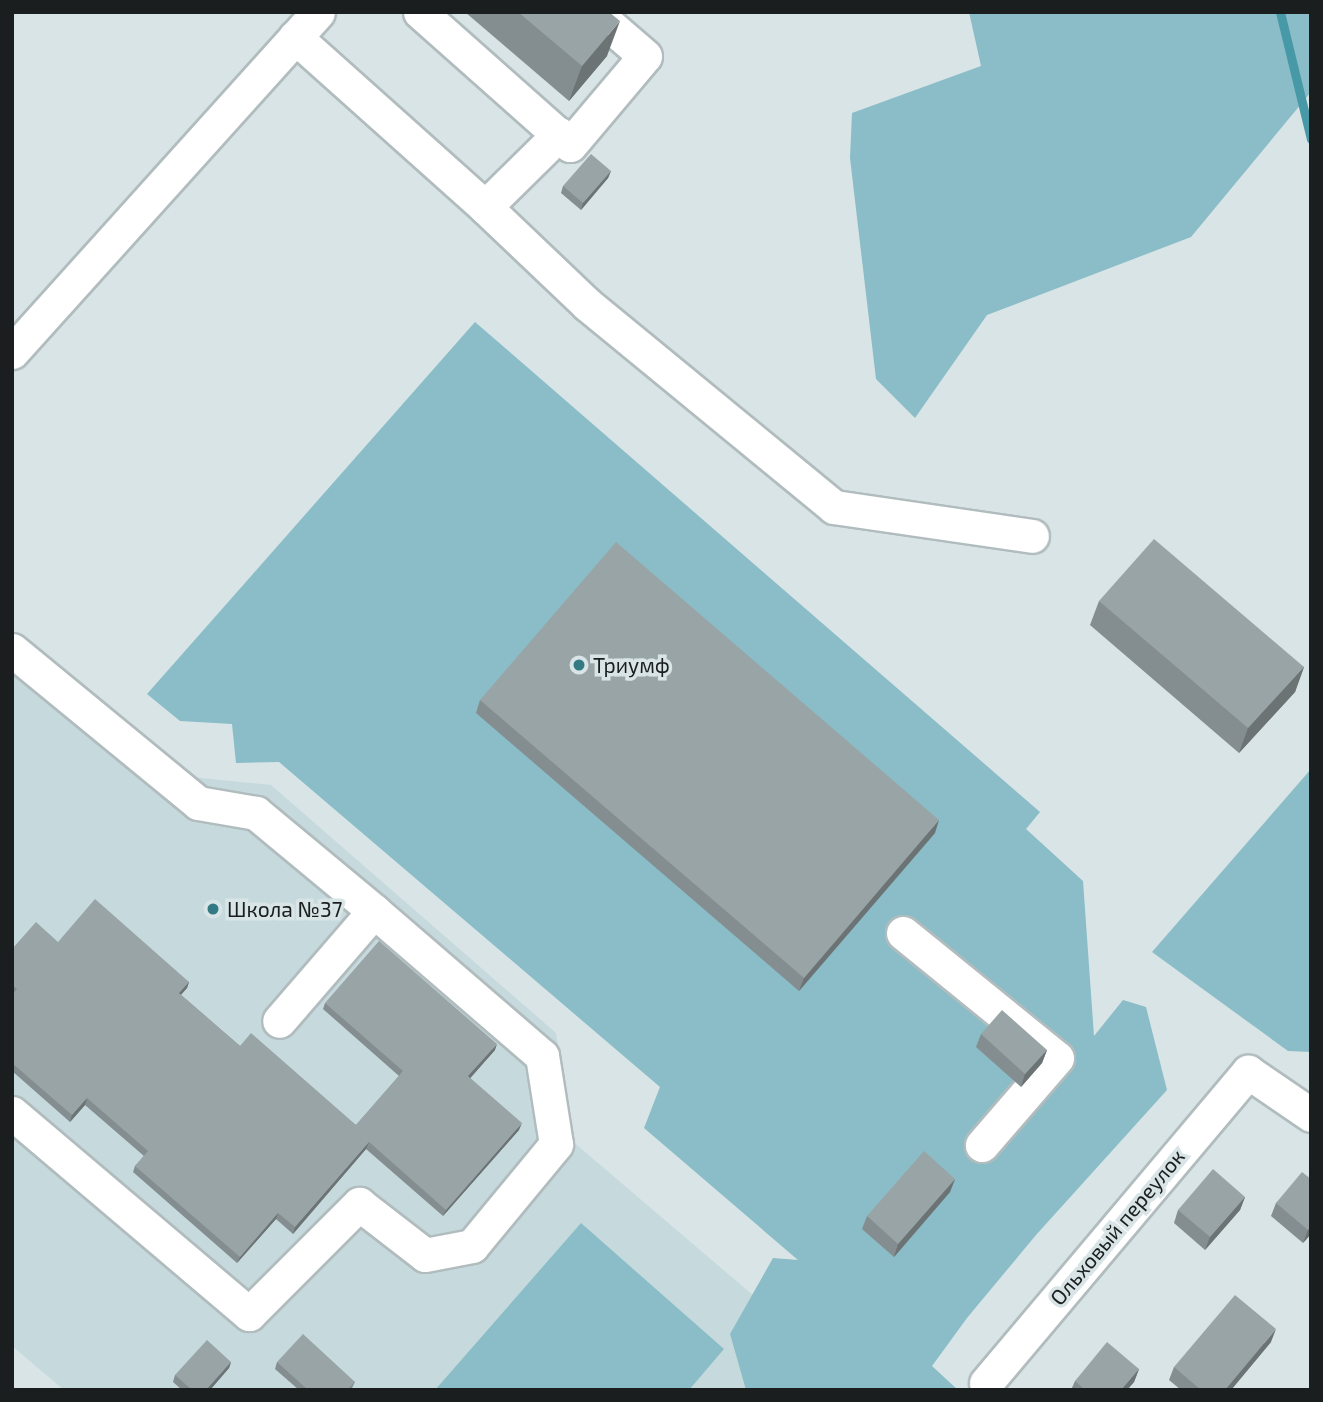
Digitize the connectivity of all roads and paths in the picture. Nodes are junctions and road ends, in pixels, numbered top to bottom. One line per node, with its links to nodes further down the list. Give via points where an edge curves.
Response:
1 (318, 12): 4 (street)
2 (420, 12): 5 (street)
3 (594, 12): 5 (street, via 645,56 570,145)
4 (295, 37): 6 (street); 7 (street)
5 (559, 134): 6 (street)
6 (485, 207): 8 (street, via 587,305 834,507)
7 (12, 352)
8 (1032, 536)
9 (12, 650): 10 (street, via 198,803 257,813)
10 (374, 911): 12 (street); 13 (street, via 542,1056 556,1144 472,1246 425,1255 359,1204 249,1314)
11 (902, 933): 15 (street, via 1058,1058)
12 (279, 1021)
13 (12, 1113)
14 (1311, 1115): 16 (street, Ольховый переулок, via 1248,1072)
15 (982, 1145)
16 (986, 1383)

